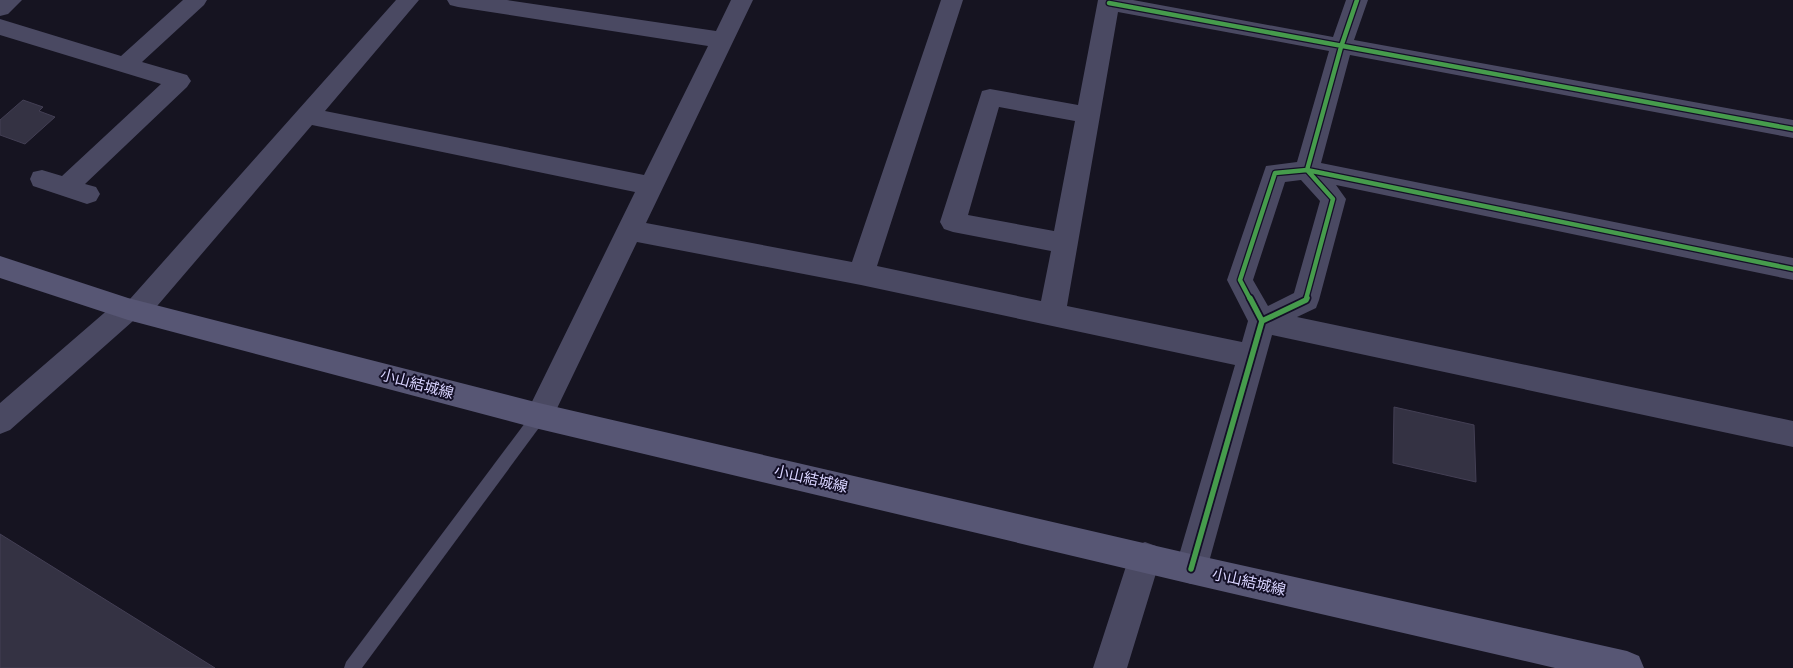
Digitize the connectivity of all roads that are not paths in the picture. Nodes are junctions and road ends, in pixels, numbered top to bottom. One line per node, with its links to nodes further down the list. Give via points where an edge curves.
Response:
1 (11, 0): 9 (street)
2 (196, 0): 13 (street)
3 (408, 0): 15 (street)
4 (458, 0): 11 (street)
5 (742, 0): 11 (street)
6 (952, 0): 24 (street)
7 (1357, 0): 12 (street)
8 (1109, 1): 12 (street); 14 (street)
9 (0, 9)
10 (0, 27): 13 (street)
11 (722, 40): 19 (street)
12 (1341, 47): 16 (street); 17 (street)
13 (125, 65): 18 (street, via 179,81 76,191)
14 (1088, 115): 21 (street); 21 (street, via 990,97 953,222)
15 (309, 116): 19 (street); 25 (street)
16 (1793, 129)
17 (1308, 170): 23 (street); 27 (street, via 1333,199 1306,300); 27 (street, via 1275,173 1240,280)
18 (42, 179)
19 (652, 186): 20 (street)
20 (630, 230): 24 (street); 29 (street)
21 (1065, 242): 26 (street)
22 (0, 267): 25 (main road, 小山結城線)
23 (1793, 269)
24 (862, 274): 26 (street)
25 (132, 310): 29 (main road, 小山結城線); 30 (street)
26 (1052, 315): 28 (street)
27 (1262, 320): 28 (street); 31 (street)
28 (1251, 356): 33 (street)
29 (539, 416): 32 (main road, 小山結城線); 34 (lane)
30 (0, 421)
31 (1793, 434)
32 (1145, 558): 33 (main road, 小山結城線); 35 (street)
33 (1191, 569): 36 (main road, 小山結城線)
34 (352, 668)
35 (1110, 668)
36 (1628, 668)

